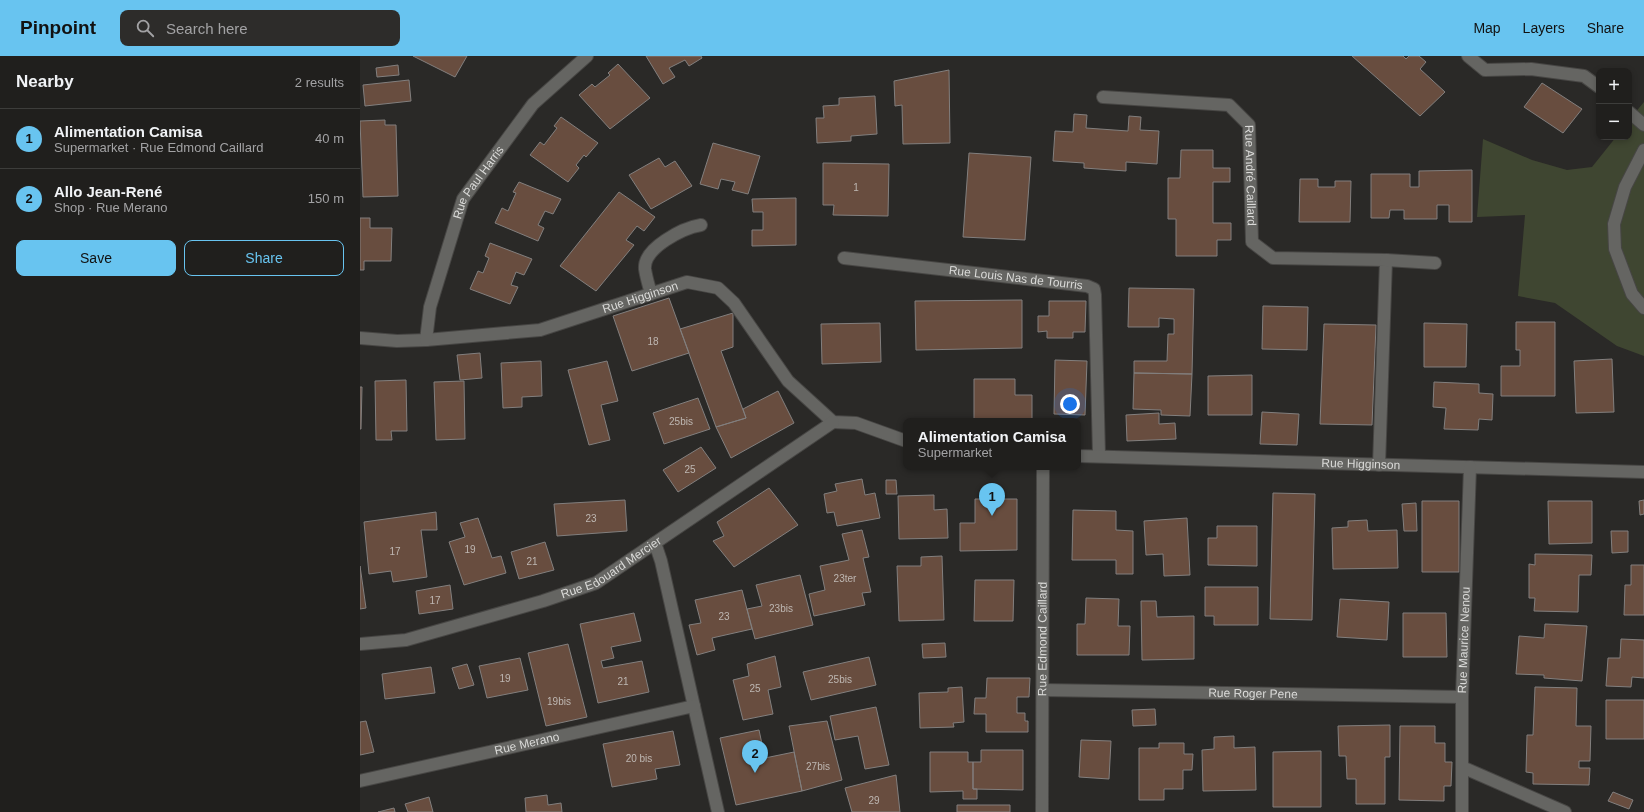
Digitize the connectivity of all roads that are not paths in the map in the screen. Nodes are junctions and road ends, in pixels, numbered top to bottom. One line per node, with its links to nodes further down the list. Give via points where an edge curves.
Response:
1 (588, 56): 15 (street, Rue Paul Harris, via 533,104 463,199 430,307)
2 (1468, 56): 3 (street, via 1485,70 1532,69 1584,76)
3 (1596, 85)
4 (1103, 97): 10 (street, Rue André Caillard, via 1229,105 1249,125 1252,242 1273,258)
5 (1632, 115): 6 (street)
6 (1644, 125)
7 (1644, 150): 13 (street, via 1625,187 1614,224 1615,249 1632,294)
8 (701, 225): 12 (street, via 666,240 649,255 645,268)
9 (844, 258): 18 (street, Rue Louis Nas de Tourris, via 1094,289)
10 (1386, 260): 11 (street, Rue André Caillard); 20 (street)
11 (1435, 263)
12 (651, 294): 15 (street, Rue Higginson, via 540,330); 16 (street, Rue Higginson, via 686,282 718,288 734,303 788,381)
13 (1644, 308)
14 (360, 338): 15 (street, Rue Higginson)
15 (426, 340)
16 (833, 422): 17 (street, via 856,423); 24 (street, Rue Edouard Mercier)
17 (903, 440)
18 (1099, 455): 19 (street, Rue Higginson); 20 (street, Rue Higginson)
19 (1081, 456)
20 (1379, 465): 21 (street, Rue Higginson)
21 (1470, 467): 23 (street, Rue Higginson); 27 (street, Rue Maurice Nenou)
22 (1043, 470): 26 (street, Rue Edmond Caillard)
23 (1644, 472)
24 (655, 542): 25 (street, Rue Edouard Mercier, via 588,586 406,640); 28 (street)
25 (360, 644)
26 (1043, 690): 27 (street, Rue Roger Pene); 32 (street, Rue Edmond Caillard)
27 (1462, 697): 29 (street, Rue Maurice Nenou)
28 (694, 706): 30 (street, Rue Merano); 31 (street)
29 (1462, 767): 33 (street, Rue Maurice Nenou); 34 (street)
30 (360, 781)
31 (718, 812)
32 (1042, 812)
33 (1462, 812)
34 (1565, 812)

